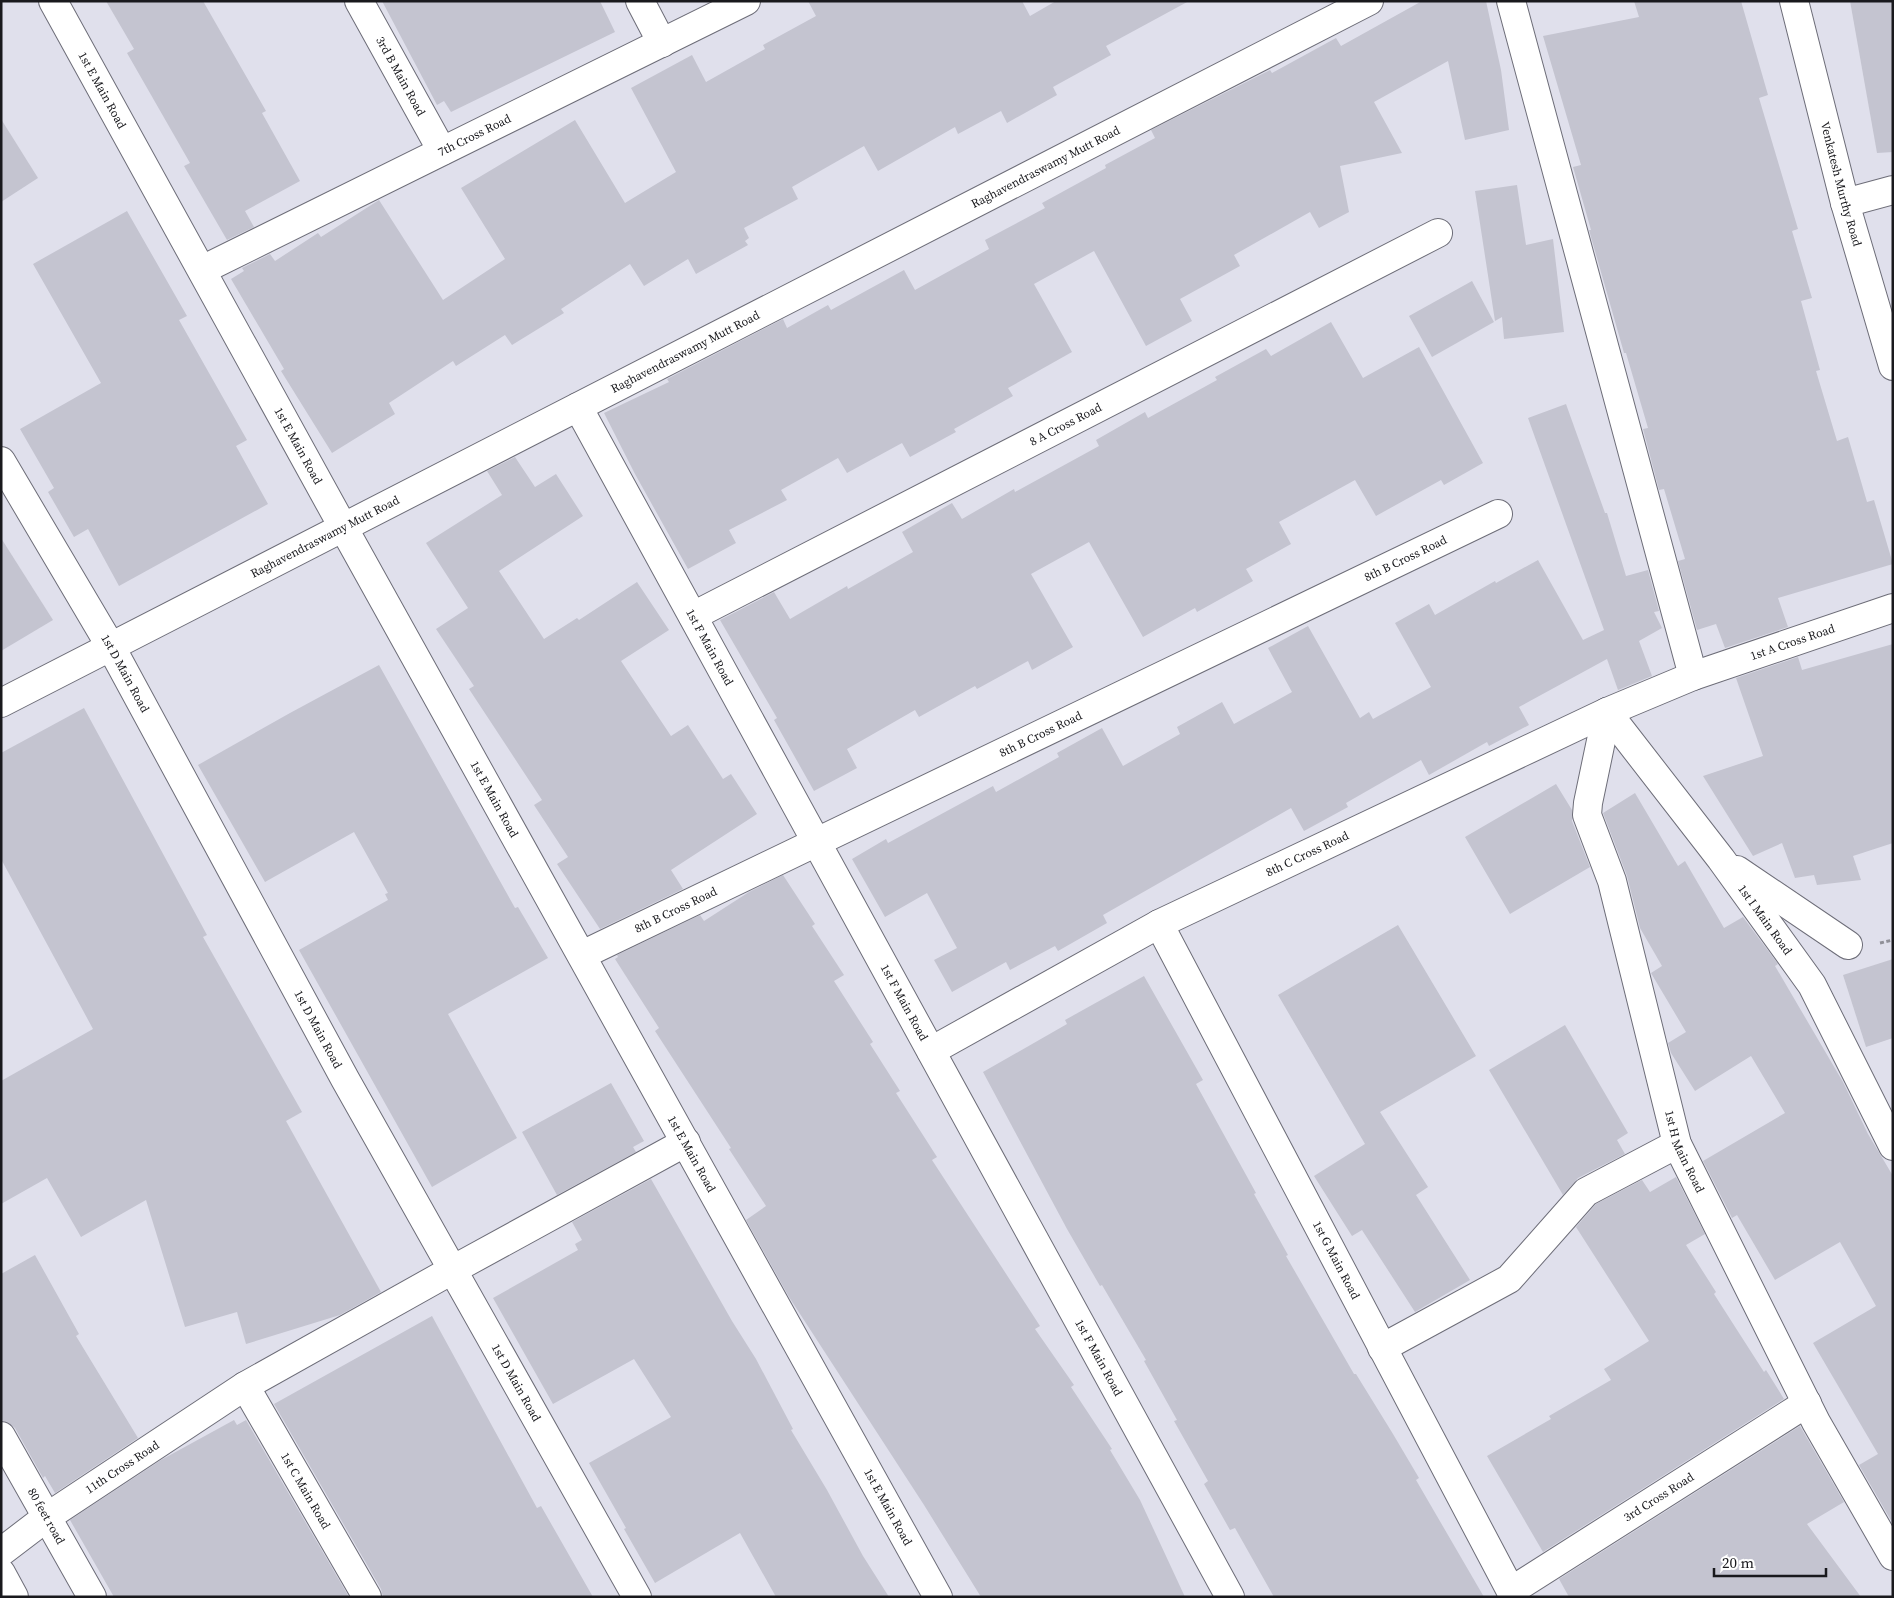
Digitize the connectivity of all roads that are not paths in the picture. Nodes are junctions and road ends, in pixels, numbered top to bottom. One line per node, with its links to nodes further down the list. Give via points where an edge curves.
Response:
1 (53, 1): 13 (street, 1st E Main Road)
2 (359, 1): 9 (street, 3rd B Main Road)
3 (640, 1): 8 (street)
4 (746, 1): 8 (street, 7th Cross Road)
5 (1369, 1): 15 (street, Raghavendraswamy Mutt Road)
6 (1511, 1): 22 (street)
7 (1794, 1): 11 (street, Venkatesh Murthy Road)
8 (662, 43): 9 (street, 7th Cross Road)
9 (442, 151): 13 (street, 7th Cross Road)
10 (1893, 190): 11 (street)
11 (1845, 203): 14 (street, Venkatesh Murthy Road)
12 (1438, 233): 20 (street, 8 A Cross Road)
13 (202, 270): 18 (street, 1st E Main Road)
14 (1893, 366)
15 (578, 407): 18 (street, Raghavendraswamy Mutt Road); 20 (street, 1st F Main Road)
16 (1, 461): 21 (street, 1st D Main Road)
17 (1498, 514): 25 (street, 8th B Cross Road)
18 (343, 527): 21 (street, Raghavendraswamy Mutt Road); 29 (street, 1st E Main Road)
19 (1893, 608): 22 (street, 1st A Cross Road)
20 (693, 616): 25 (street, 1st F Main Road)
21 (110, 647): 23 (street, Raghavendraswamy Mutt Road); 34 (street, 1st D Main Road, via 345,1079)
22 (1693, 676): 24 (street, 8th C Cross Road)
23 (1, 703)
24 (1607, 712): 26 (street, 1st I Main Road); 27 (street, 8th C Cross Road); 32 (street, 1st H Main Road, via 1587,815 1612,881)
25 (817, 842): 29 (street, 8th B Cross Road); 30 (street, 1st F Main Road)
26 (1721, 859): 28 (street); 33 (street, 1st I Main Road, via 1812,985)
27 (1159, 924): 30 (street, 8th C Cross Road); 35 (street, 1st G Main Road)
28 (1848, 945)
29 (582, 955): 31 (street, 1st E Main Road)
30 (931, 1051): 49 (street, 1st F Main Road)
31 (686, 1142): 34 (street, 11th Cross Road); 48 (street, 1st E Main Road)
32 (1677, 1144): 35 (street, via 1586,1192 1509,1279); 37 (street, 1st H Main Road)
33 (1893, 1146)
34 (454, 1268): 36 (street, 11th Cross Road); 47 (street, 1st D Main Road)
35 (1382, 1348): 43 (street, 1st G Main Road)
36 (245, 1386): 39 (street, 11th Cross Road); 46 (street, 1st C Main Road)
37 (1807, 1403): 41 (street, 1st H Main Road); 43 (street, 3rd Cross Road)
38 (1, 1436): 39 (street, 80 feet road)
39 (47, 1517): 40 (street, 11th Cross Road); 45 (street, 80 feet road)
40 (1, 1552)
41 (1893, 1556)
42 (1, 1573): 44 (street)
43 (1512, 1594)
44 (14, 1597)
45 (92, 1597)
46 (367, 1597)
47 (637, 1597)
48 (938, 1597)
49 (1230, 1597)

